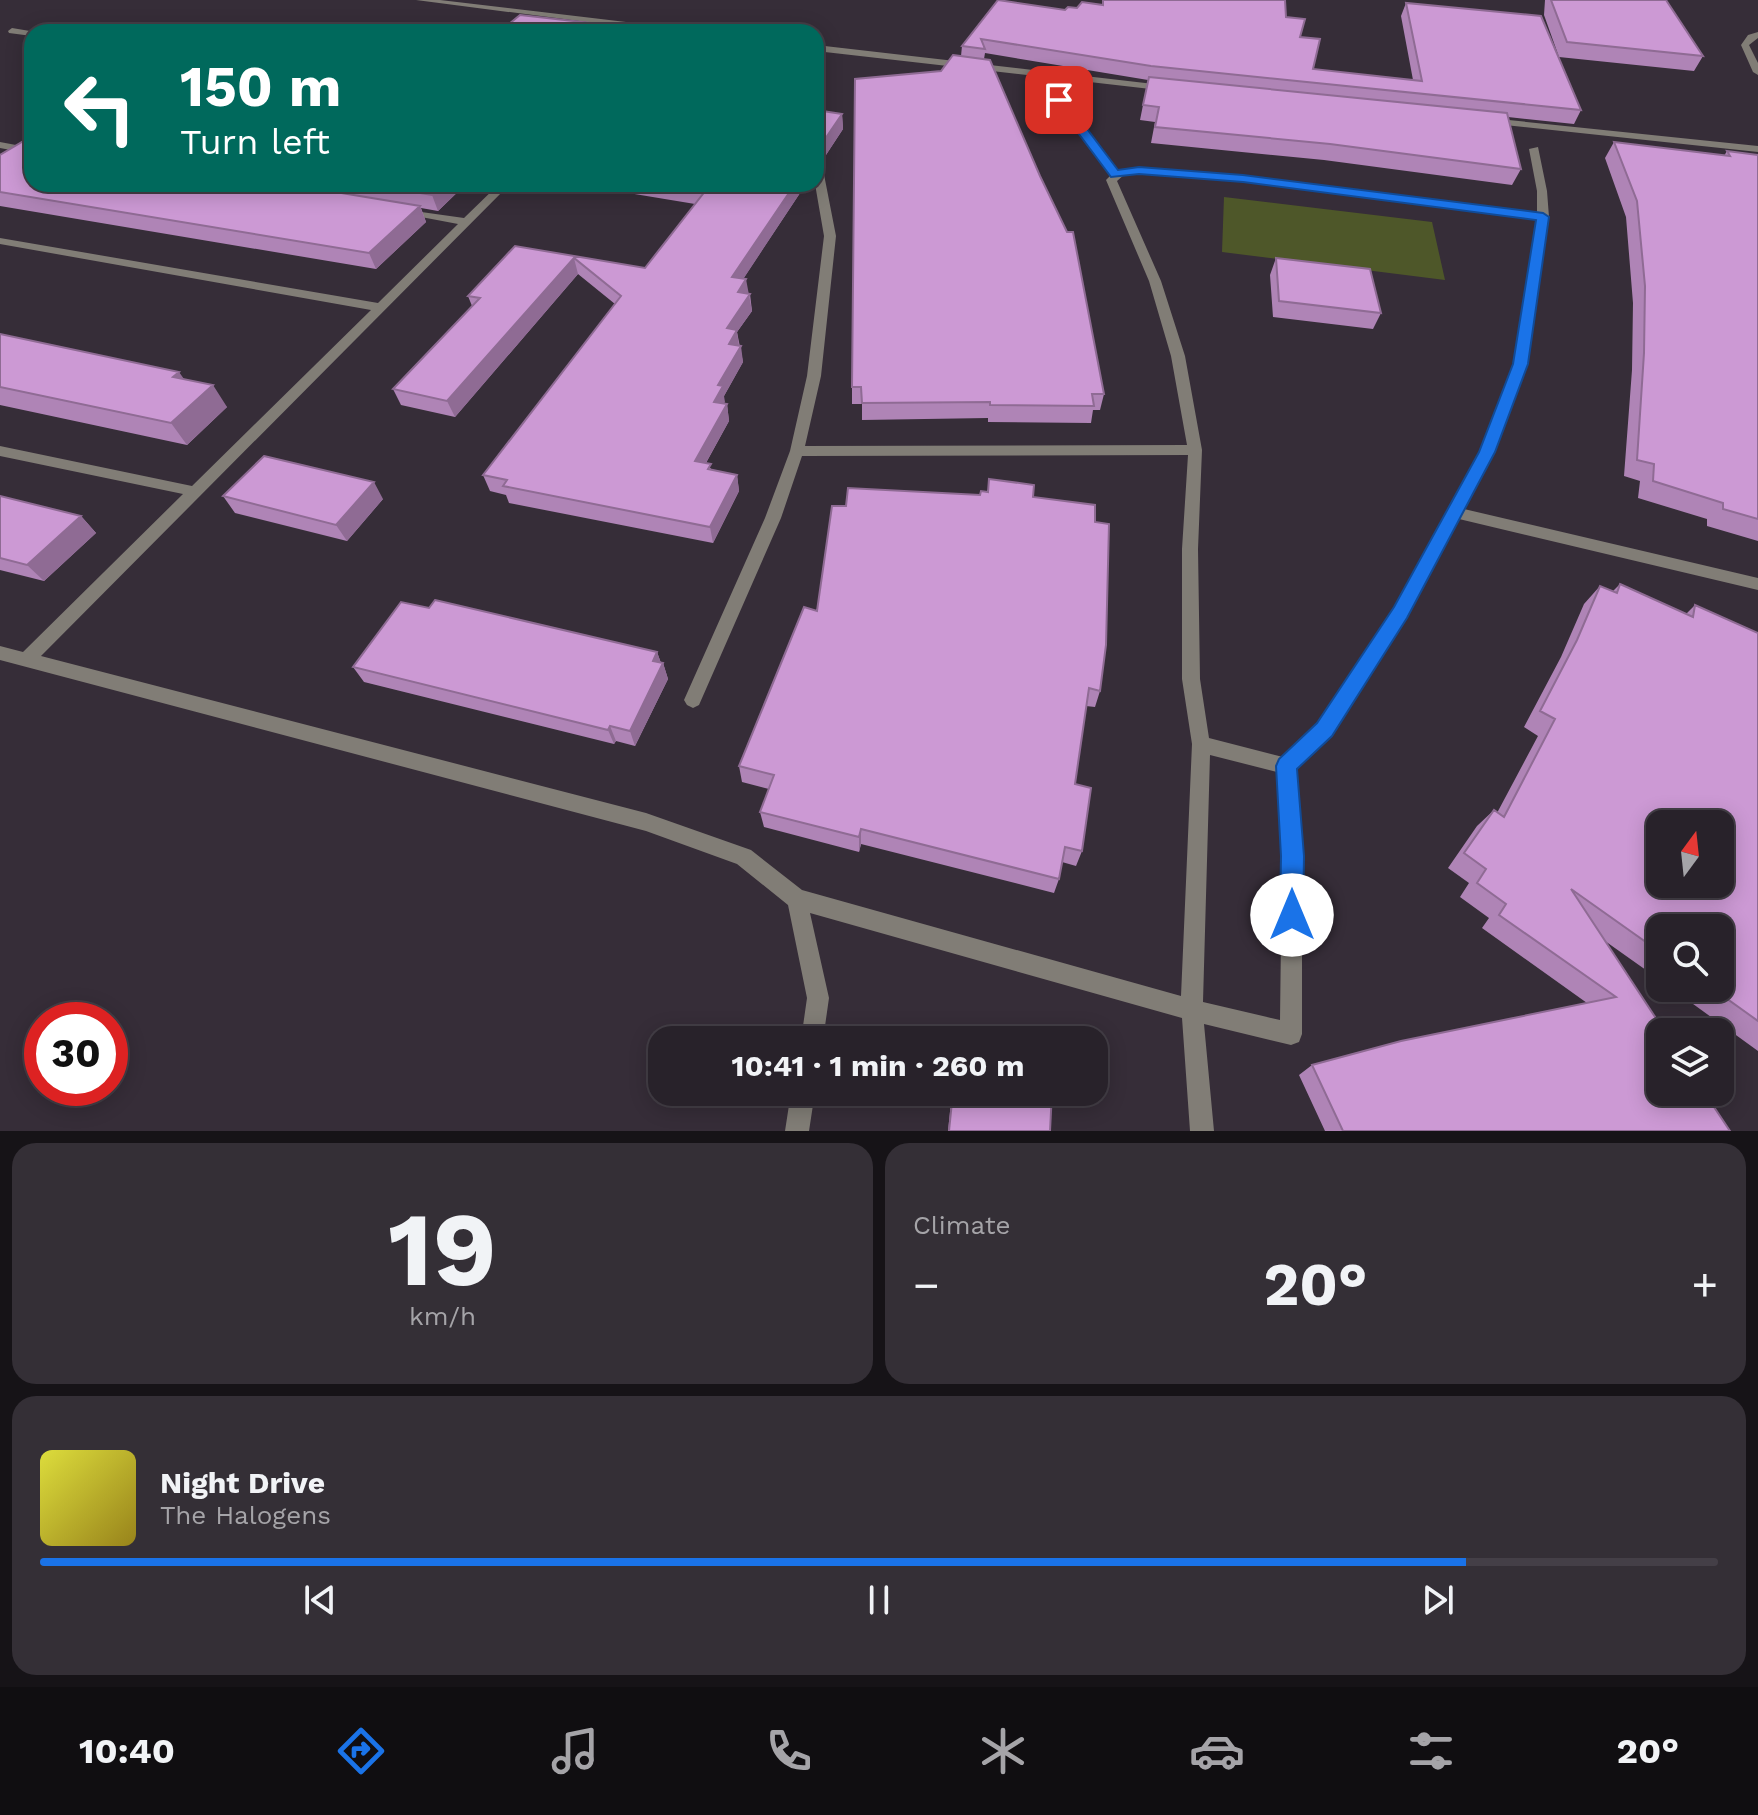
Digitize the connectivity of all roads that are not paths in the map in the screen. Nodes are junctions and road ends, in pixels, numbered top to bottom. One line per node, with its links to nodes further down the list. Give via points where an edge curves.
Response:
1 (420, 0): 2 (street)
2 (619, 24)
3 (12, 31): 4 (street)
4 (24, 32)
5 (1758, 35): 7 (street, via 1745,45)
6 (824, 49): 8 (street)
7 (1758, 72)
8 (1040, 75): 9 (street); 15 (street)
9 (1181, 89)
10 (1477, 120): 13 (street)
11 (0, 145): 14 (street)
12 (1534, 149): 19 (street)
13 (1758, 149)
14 (24, 150)
15 (1115, 175): 19 (street, via 1139,170 1243,178); 23 (street, via 1111,180 1155,281 1178,356)
16 (497, 192): 20 (street)
17 (822, 192): 25 (street, via 830,236 814,376)
18 (391, 209): 20 (street)
19 (1543, 217): 27 (street, via 1520,364 1487,452)
20 (467, 222): 22 (street)
21 (0, 241): 22 (street)
22 (378, 307): 26 (street)
23 (1195, 450): 25 (street); 32 (street, via 1191,679)
24 (0, 451): 26 (street)
25 (797, 451): 31 (street)
26 (197, 492): 30 (street)
27 (1454, 512): 28 (street); 33 (street, via 1401,612 1325,729)
28 (1758, 584)
29 (0, 653): 30 (street)
30 (26, 660): 34 (street, via 646,822 744,857)
31 (693, 700)
32 (1201, 744): 33 (street); 35 (street)
33 (1286, 766): 35 (street, via 1292,856 1291,1034)
34 (797, 899): 35 (street); 36 (street, via 818,998)
35 (1192, 1010): 39 (street)
36 (814, 1026)
37 (801, 1106): 38 (street)
38 (797, 1131)
39 (1202, 1131)

